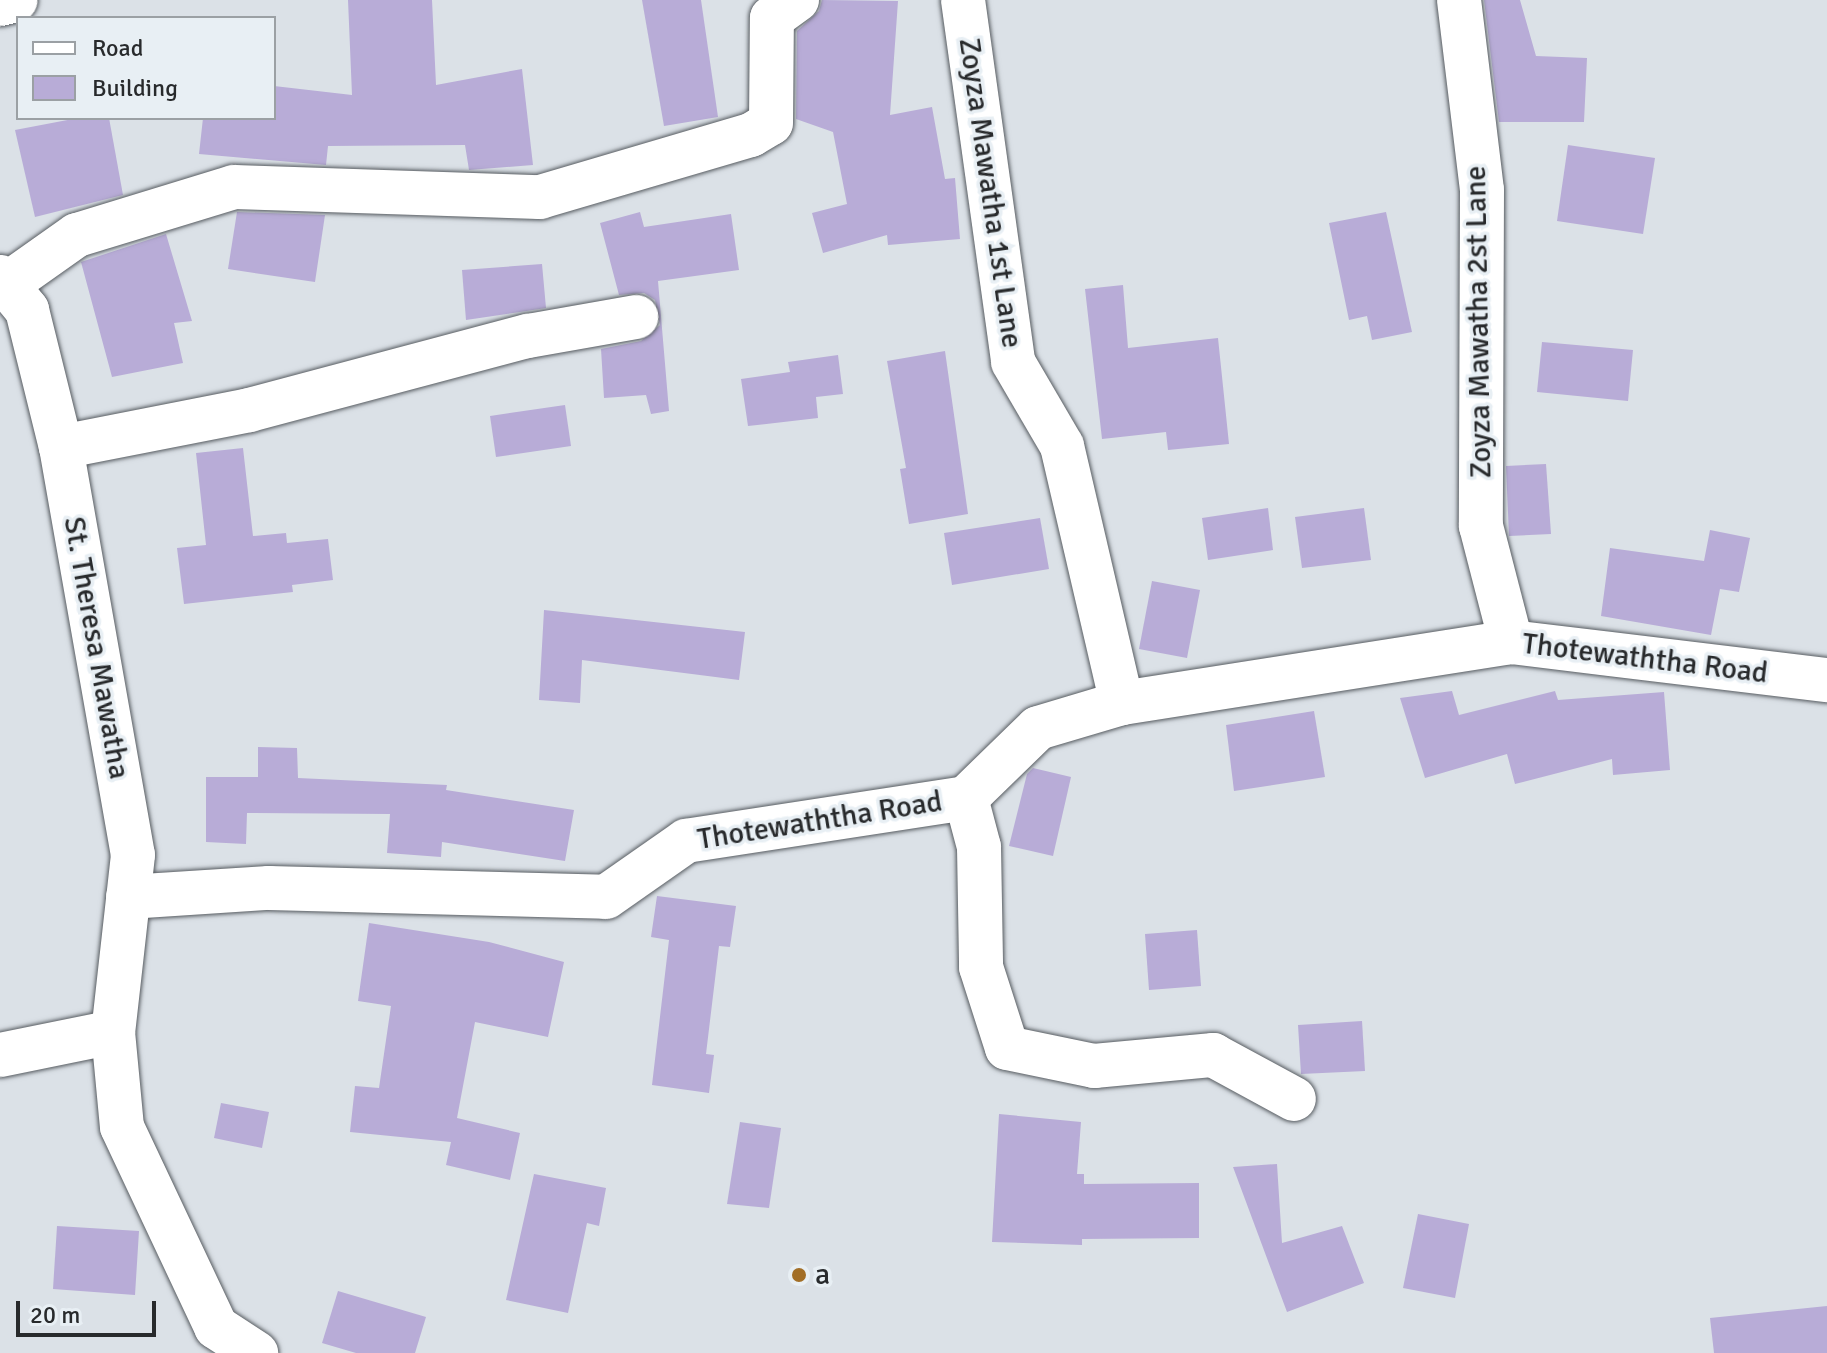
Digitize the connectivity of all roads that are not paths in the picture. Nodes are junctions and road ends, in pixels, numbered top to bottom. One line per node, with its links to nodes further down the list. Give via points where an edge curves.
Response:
1 (16, 0): 5 (street)
2 (797, 0): 6 (street, via 772,18 771,123 751,135 540,197 234,187 77,235)
3 (963, 0): 11 (street, Zoyza Mawatha 1st Lane, via 1013,362 1062,446)
4 (1459, 0): 9 (street, Zoyza Mawatha 2st Lane, via 1482,190 1481,526)
5 (0, 4)
6 (3, 281): 8 (street, St. Theresa Mawatha, via 27,310)
7 (636, 317): 8 (street, via 528,336 249,410)
8 (61, 447): 13 (street, St. Theresa Mawatha, via 133,855)
9 (1511, 642): 10 (street, Thotewaththa Road); 11 (street, Thotewaththa Road)
10 (1827, 680)
11 (1122, 703): 12 (street, Thotewaththa Road, via 1038,728)
12 (966, 798): 13 (street, Thotewaththa Road, via 686,841 606,897 269,888); 16 (street, via 979,847 981,967 1007,1048 1094,1066 1213,1055)
13 (128, 897): 14 (street, St. Theresa Mawatha)
14 (113, 1032): 15 (street); 17 (street, St. Theresa Mawatha, via 122,1127)
15 (0, 1055)
16 (1294, 1099)
17 (215, 1340): 18 (street)
18 (256, 1353)

